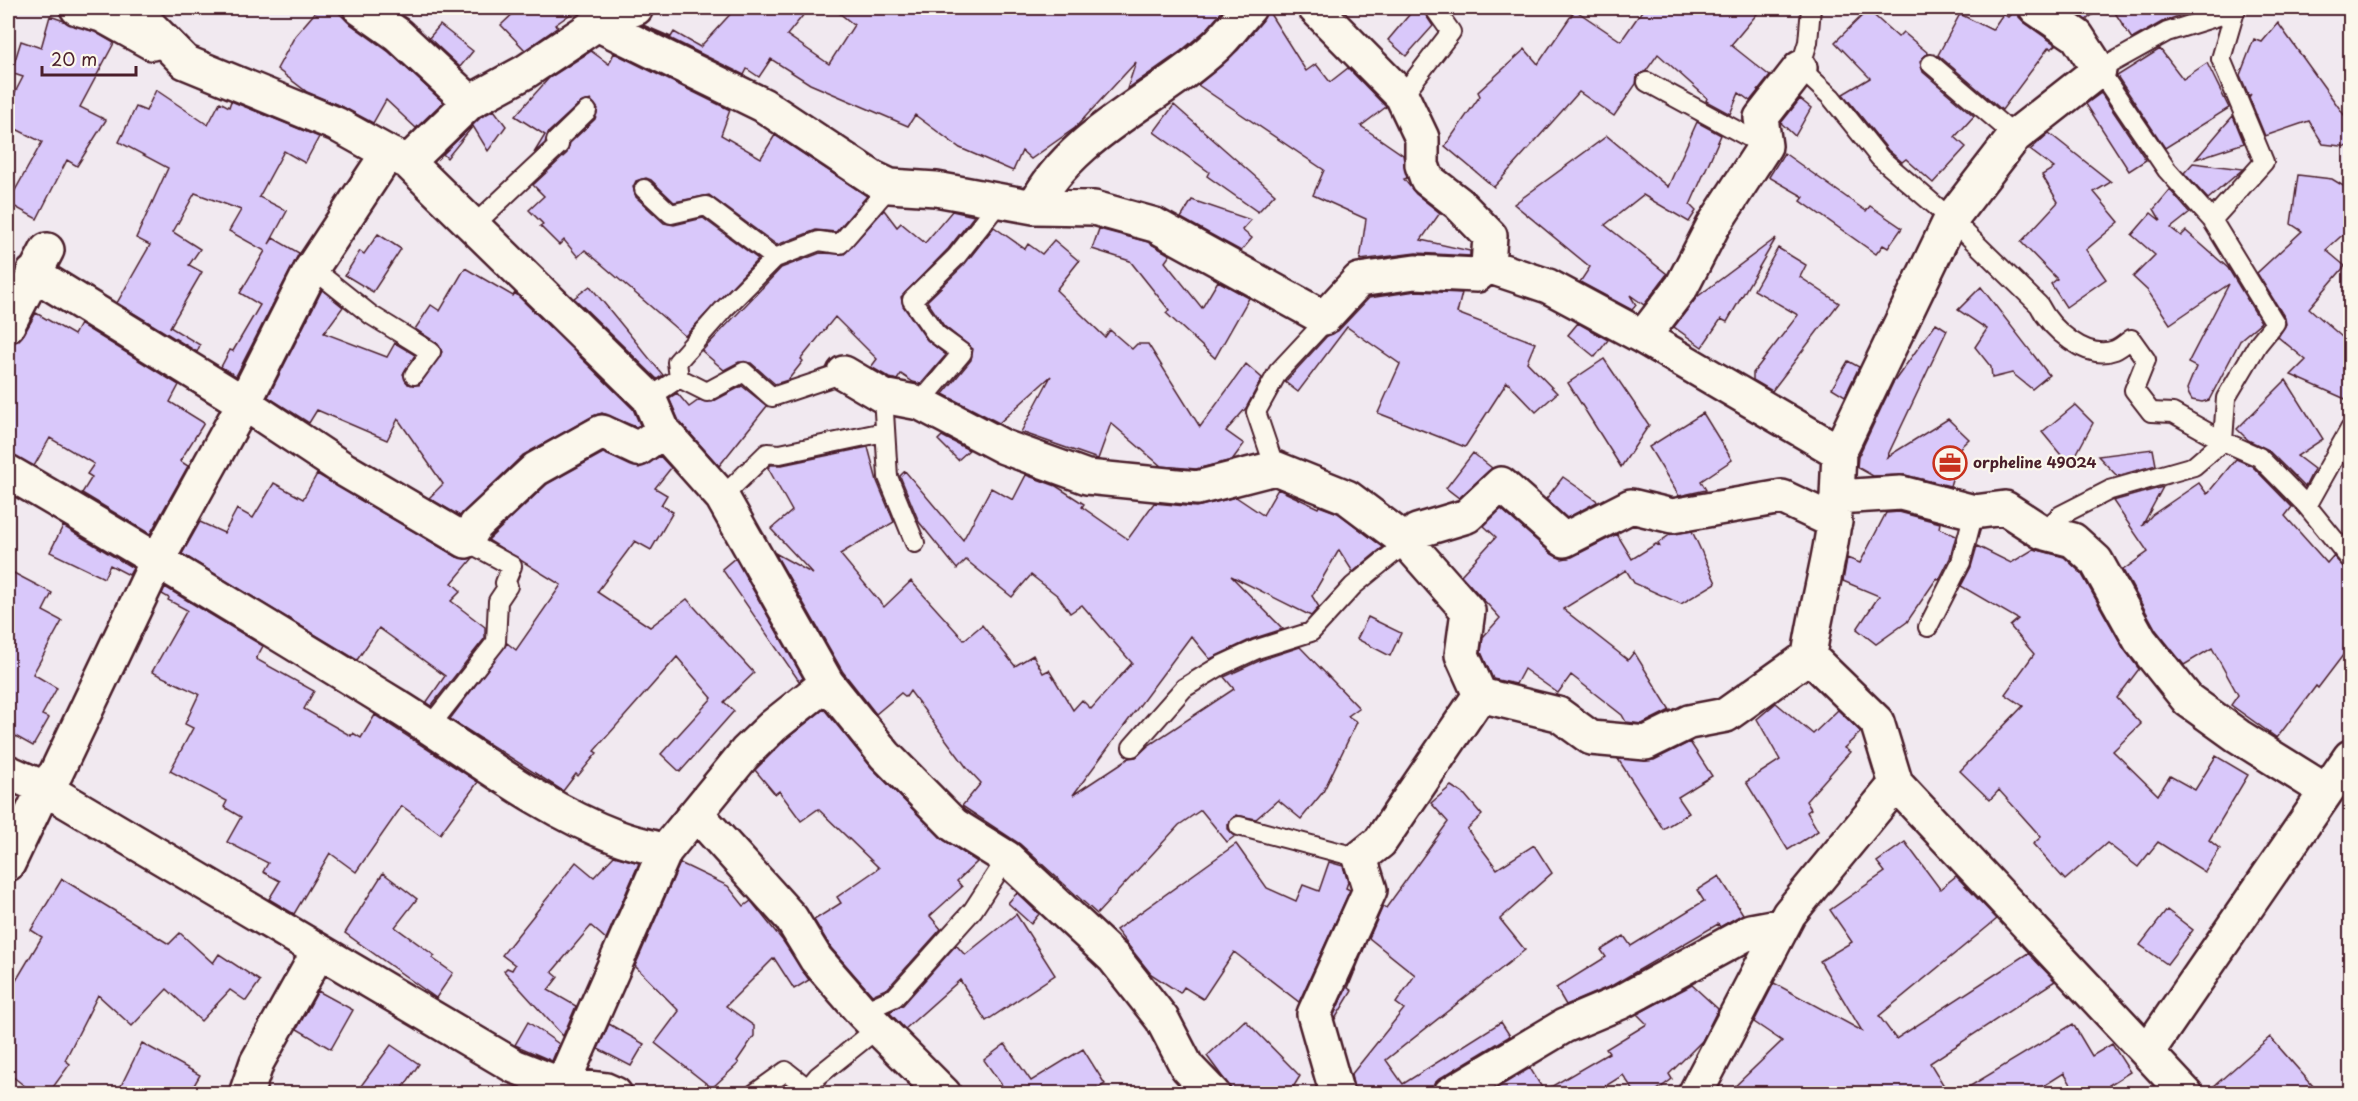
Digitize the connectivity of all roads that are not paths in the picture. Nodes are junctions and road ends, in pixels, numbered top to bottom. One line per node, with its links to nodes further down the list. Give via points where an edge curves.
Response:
1 (76, 8): 12 (street, via 102,15)
2 (132, 8): 12 (street)
3 (636, 8): 11 (street)
4 (1249, 8): 26 (street, via 1216,46 1079,148 1045,184)
5 (1315, 8): 17 (street)
6 (1434, 8): 17 (lane, via 1450,32)
7 (1811, 8): 14 (lane, via 1808,42)
8 (2036, 8): 15 (street, via 2077,36)
9 (2236, 9): 15 (lane, via 2167,32); 28 (lane, via 2221,58 2264,162)
10 (368, 10): 18 (street)
11 (597, 24): 18 (street, via 525,72); 23 (street, via 763,105)
12 (185, 62): 22 (street, via 336,124)
13 (1931, 64): 20 (lane)
14 (1800, 68): 21 (street, via 1761,118); 27 (lane, via 1831,97 1880,158)
15 (2099, 70): 20 (street); 28 (lane, via 2168,170)
16 (1647, 82): 21 (lane)
17 (1402, 96): 31 (street, via 1422,138 1422,165 1427,178 1490,236)
18 (470, 102): 22 (street)
19 (587, 111): 29 (lane, via 556,141 559,145)
20 (2015, 136): 27 (street)
21 (1766, 146): 35 (street, via 1713,226 1682,286)
22 (398, 158): 29 (street); 32 (street)
23 (890, 186): 25 (street); 30 (lane, via 840,244 819,241)
24 (644, 189): 30 (lane, via 671,214 706,206)
25 (1001, 200): 26 (street); 42 (lane, via 956,257 912,300 936,334 962,352)
26 (1034, 207): 33 (street, via 1094,208 1155,225)
27 (1951, 219): 46 (lane, via 2080,350 2114,351 2131,339 2146,360 2134,390 2151,412 2173,413); 47 (street)
28 (2212, 220): 46 (lane, via 2275,323 2226,398)
29 (473, 226): 40 (street)
30 (775, 258): 38 (lane, via 677,362)
31 (1488, 266): 33 (street, via 1477,275 1415,272 1359,280 1324,318); 35 (street, via 1548,286)
32 (312, 268): 37 (lane, via 371,315 431,352); 41 (street)
33 (1305, 306): 48 (lane, via 1319,328 1278,372 1256,412)
34 (8, 325): 41 (street, via 40,261)
35 (1643, 337): 47 (street)
36 (844, 373): 38 (lane, via 772,398 744,372 707,392); 39 (street)
37 (414, 375)
38 (679, 378): 40 (lane)
39 (883, 396): 42 (street); 45 (lane)
40 (649, 398): 44 (street)
41 (244, 402): 55 (street, via 345,470); 58 (street)
42 (920, 403): 48 (street, via 1004,447 1087,477 1197,488)
43 (2350, 429): 51 (lane)
44 (663, 431): 50 (street); 55 (street, via 638,449 602,432 583,442 536,469 476,525)
45 (884, 432): 50 (lane, via 780,454 767,453); 57 (lane, via 888,477)
46 (2223, 441): 51 (lane, via 2259,457); 54 (lane, via 2194,466 2110,490 2061,515)
47 (1839, 452): 52 (street)
48 (1275, 468): 56 (street, via 1347,497)
49 (8, 472): 58 (street)
50 (722, 497): 62 (street)
51 (2307, 506): 59 (lane)
52 (1836, 510): 53 (street, via 1901,494); 56 (street, via 1782,497 1672,516 1631,506 1564,540 1501,484 1467,516 1417,531); 61 (street)
53 (1974, 512): 54 (street, via 2005,508); 60 (lane, via 1961,562)
54 (2042, 532): 70 (street, via 2073,540 2096,561 2140,640 2188,700)
55 (466, 541): 64 (lane, via 512,566 505,582 508,586 498,601 496,642)
56 (1407, 542): 63 (street, via 1468,611 1462,655); 65 (lane, via 1353,586 1311,632 1220,666 1184,688)
57 (915, 543)
58 (158, 559): 64 (street); 69 (street, via 56,773)
59 (2350, 559)
60 (1928, 627)
61 (1809, 656): 63 (street, via 1726,715 1689,722 1646,743 1591,738 1558,714); 68 (street, via 1877,722)
62 (827, 683): 71 (street, via 746,752); 74 (street, via 885,755 954,825)
63 (1479, 695): 75 (street, via 1380,842)
64 (430, 726): 73 (street, via 515,784 576,818 617,837)
65 (1132, 747)
66 (2350, 757): 70 (street)
67 (8, 772): 69 (street)
68 (1896, 784): 77 (street); 80 (street)
69 (44, 788): 76 (street); 78 (street)
70 (2326, 791): 80 (street)
71 (696, 813): 73 (street); 79 (street, via 791,918 816,959)
72 (1239, 826): 75 (lane)
73 (665, 851): 81 (street)
74 (1007, 858): 79 (lane, via 973,910); 87 (street, via 1114,958 1162,1019 1187,1067)
75 (1360, 858): 88 (street, via 1370,890 1314,1014)
76 (8, 864)
77 (1783, 925): 89 (street, via 1751,931 1621,1002 1563,1026); 90 (street)
78 (319, 951): 81 (street); 84 (street, via 257,1062)
79 (870, 1020): 82 (lane, via 818,1076); 83 (street)
80 (2148, 1051): 91 (street)
81 (559, 1089): 85 (street, via 606,1090)
82 (812, 1091): 86 (lane, via 786,1071)
83 (939, 1092)
84 (246, 1094)
85 (615, 1094)
86 (754, 1094)
87 (1213, 1094)
88 (1337, 1094)
89 (1450, 1094)
90 (1695, 1094)
91 (2186, 1094)

